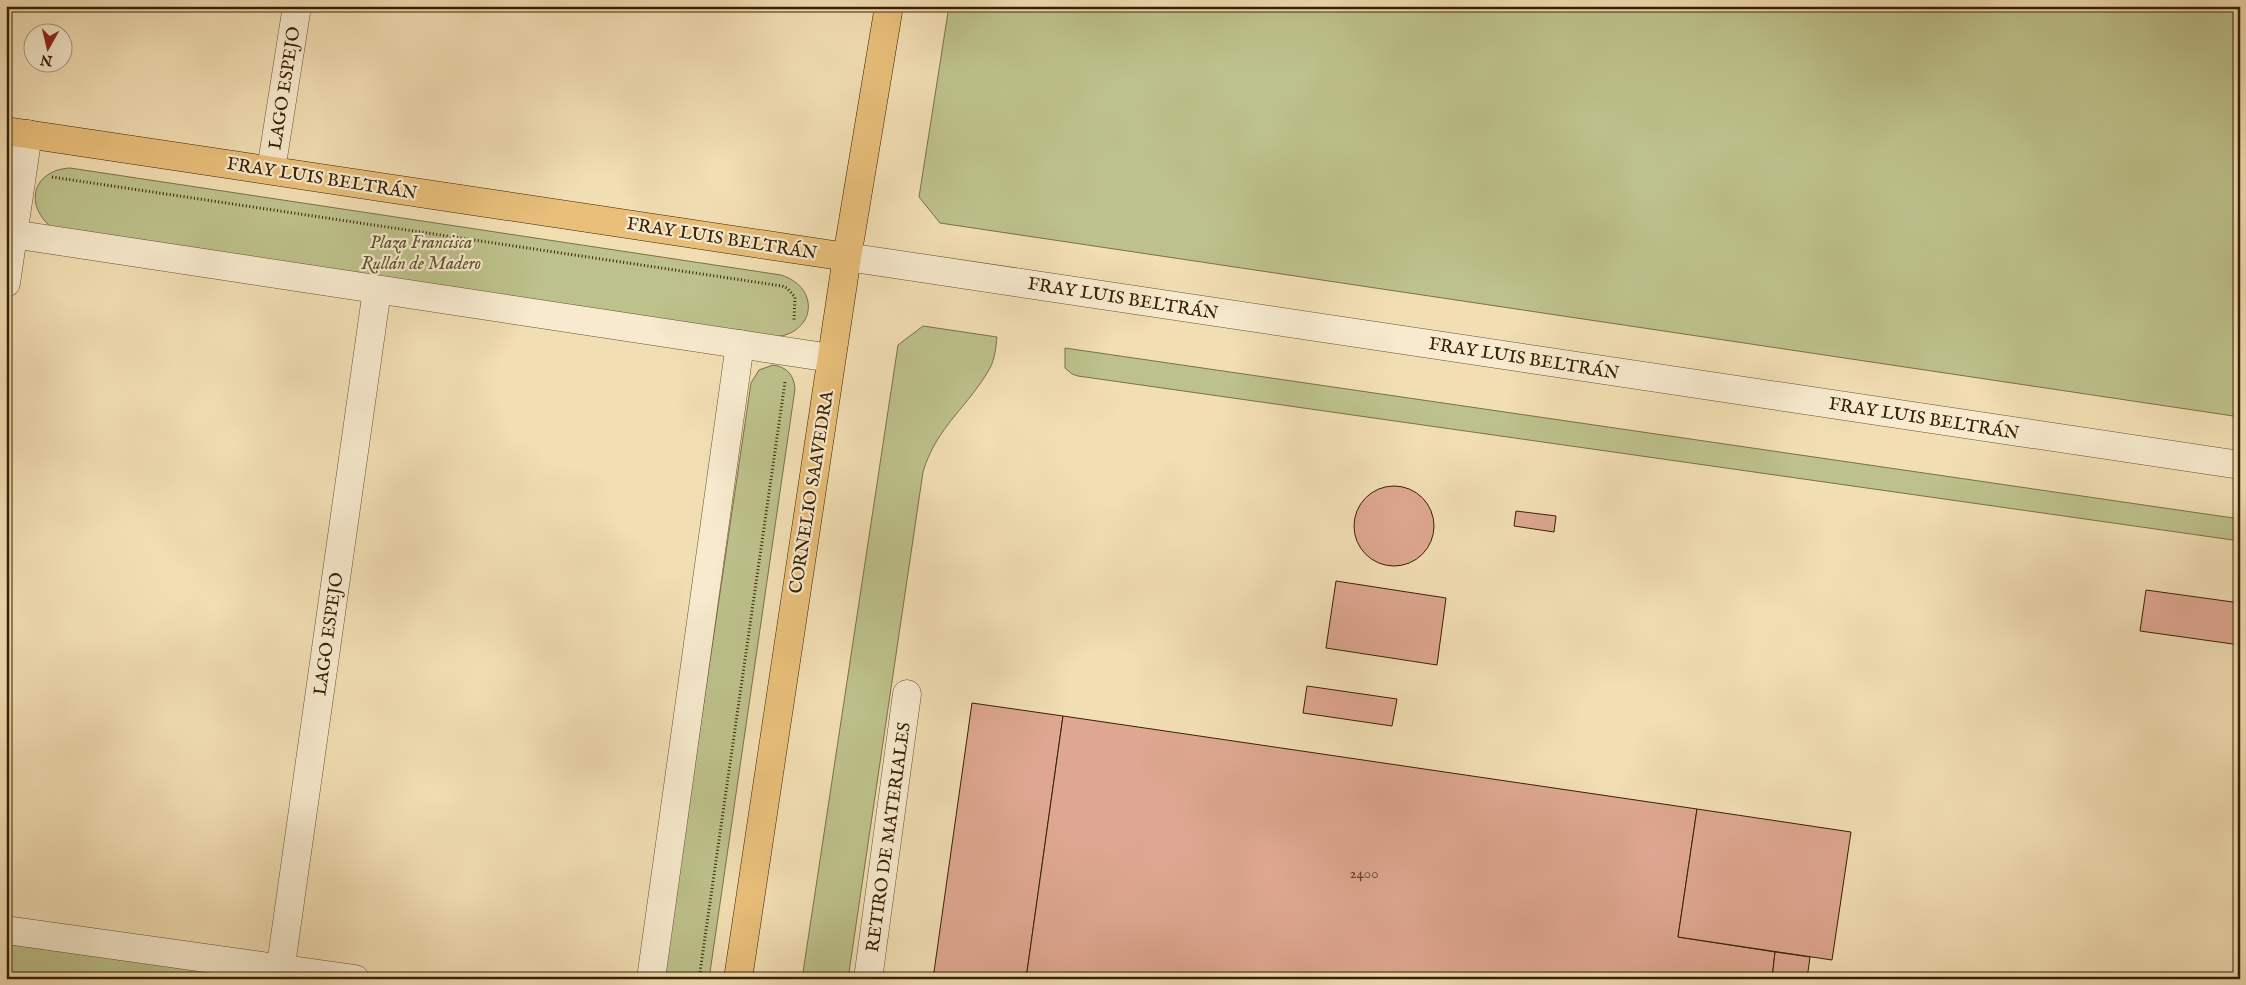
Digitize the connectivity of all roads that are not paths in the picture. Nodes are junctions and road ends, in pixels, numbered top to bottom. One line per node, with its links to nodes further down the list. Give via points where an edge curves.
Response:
1 (297, 6): 4 (street, LAGO ESPEJO)
2 (889, 6): 6 (main road, CORNELIO SAAVEDRA)
3 (17, 132): 4 (main road, FRAY LUIS BELTRÁN); 5 (street)
4 (271, 170): 6 (main road, FRAY LUIS BELTRÁN)
5 (10, 234): 7 (street); 8 (street)
6 (846, 257): 10 (main road, CORNELIO SAAVEDRA); 11 (street, FRAY LUIS BELTRÁN)
7 (6, 283)
8 (377, 290): 9 (street); 14 (street, LAGO ESPEJO)
9 (740, 344): 10 (street); 16 (street)
10 (831, 358): 17 (main road, CORNELIO SAAVEDRA)
11 (2240, 465)
12 (907, 694): 18 (street, RETIRO DE MATERIALES)
13 (6, 930): 14 (street)
14 (279, 974): 15 (street)
15 (355, 979)
16 (651, 979)
17 (738, 979)
18 (868, 979)

